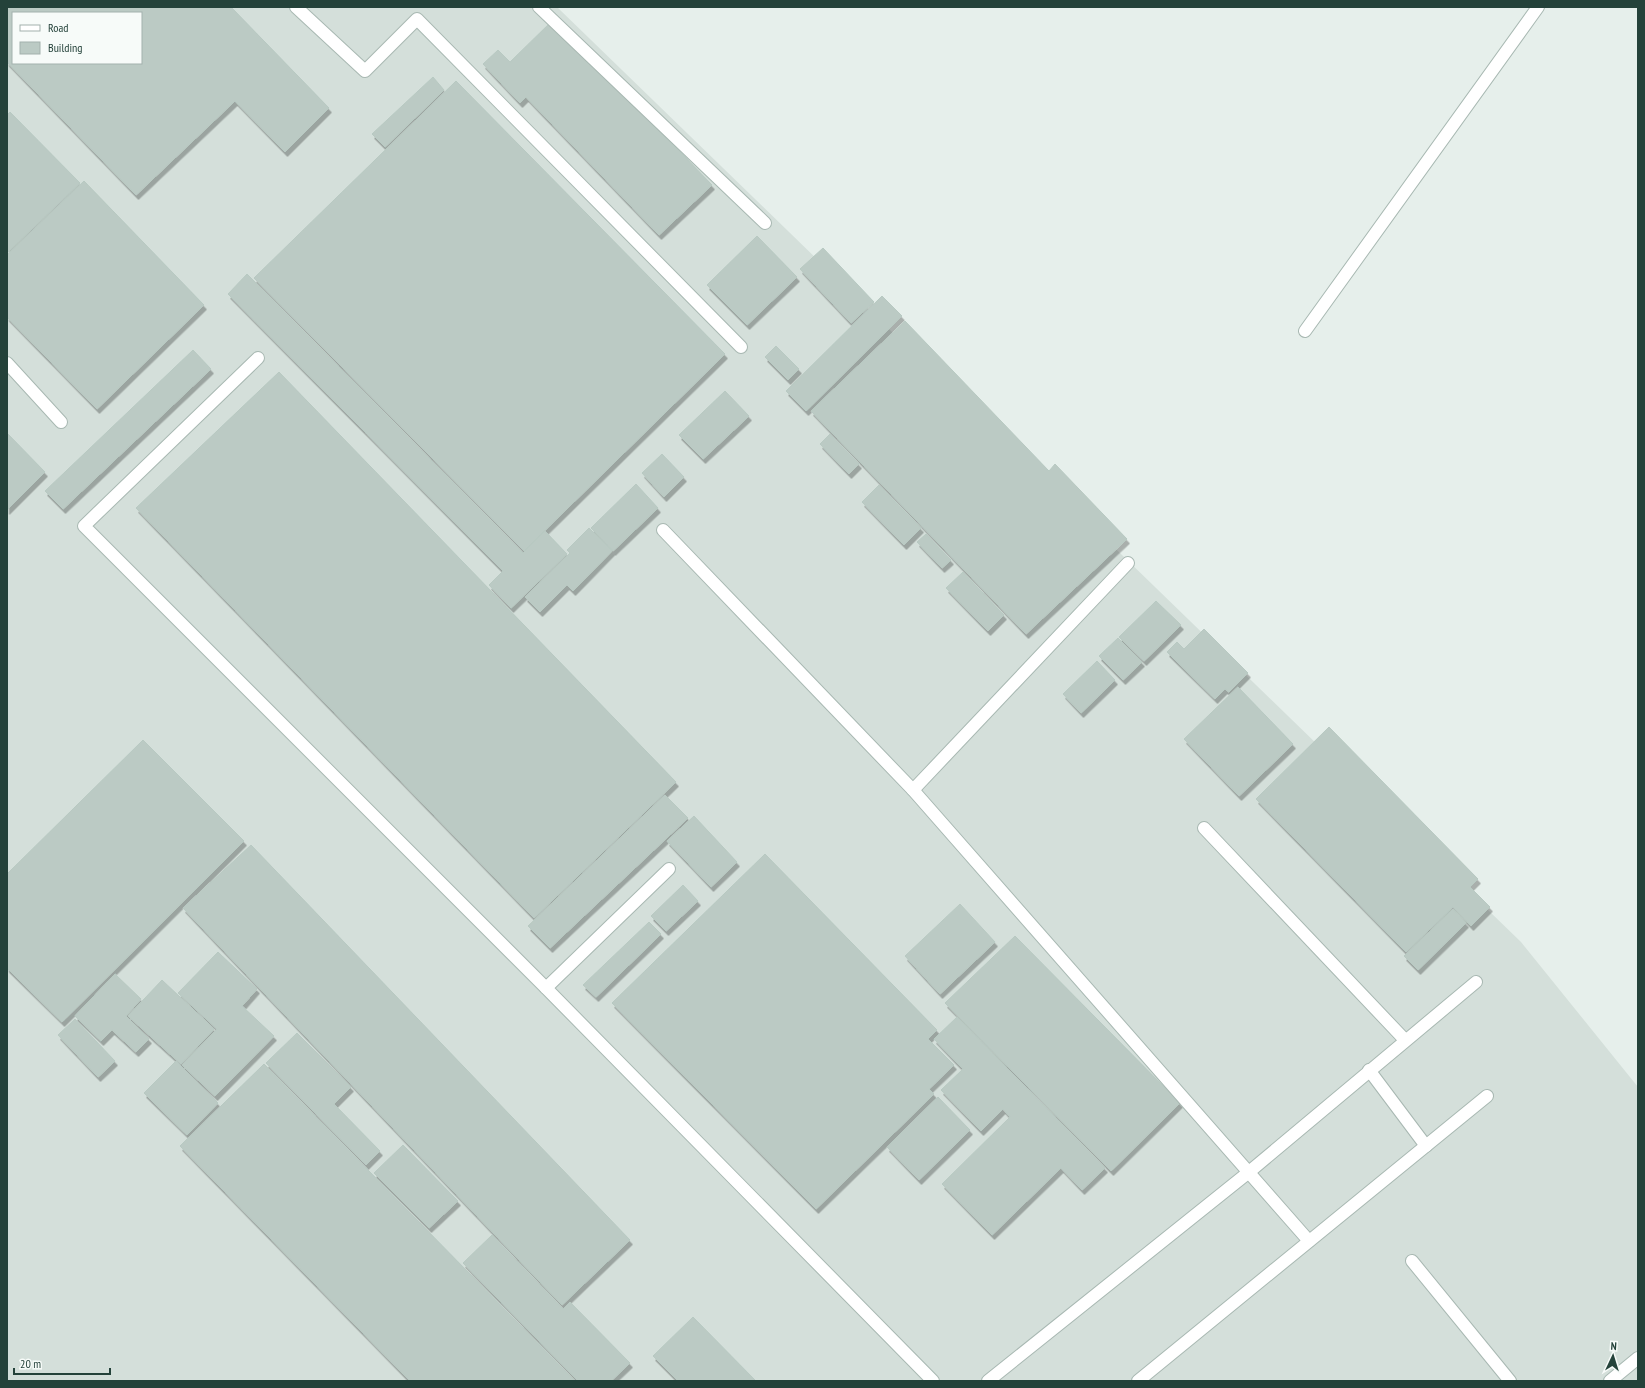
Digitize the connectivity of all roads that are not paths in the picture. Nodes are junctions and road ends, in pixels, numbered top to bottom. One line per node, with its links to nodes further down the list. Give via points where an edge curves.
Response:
1 (296, 7): 6 (street, via 365,71 417,19)
2 (539, 7): 4 (street)
3 (1538, 7): 5 (street)
4 (765, 223)
5 (1305, 331)
6 (741, 347)
7 (258, 358): 16 (street, via 84,526)
8 (7, 364): 9 (street)
9 (61, 422)
10 (663, 530): 12 (street)
11 (1128, 563): 12 (street)
12 (913, 790): 21 (street)
13 (1204, 828): 17 (street)
14 (669, 869): 16 (street)
15 (1476, 982): 17 (street)
16 (546, 988): 26 (street)
17 (1405, 1040): 18 (street)
18 (1369, 1070): 20 (street); 21 (street)
19 (1487, 1096): 20 (street)
20 (1426, 1146): 22 (street)
21 (1249, 1172): 22 (street); 25 (street)
22 (1309, 1241): 27 (street)
23 (1412, 1261): 28 (street)
24 (1638, 1358): 29 (street)
25 (996, 1379)
26 (934, 1381)
27 (1138, 1381)
28 (1510, 1381)
29 (1610, 1381)

